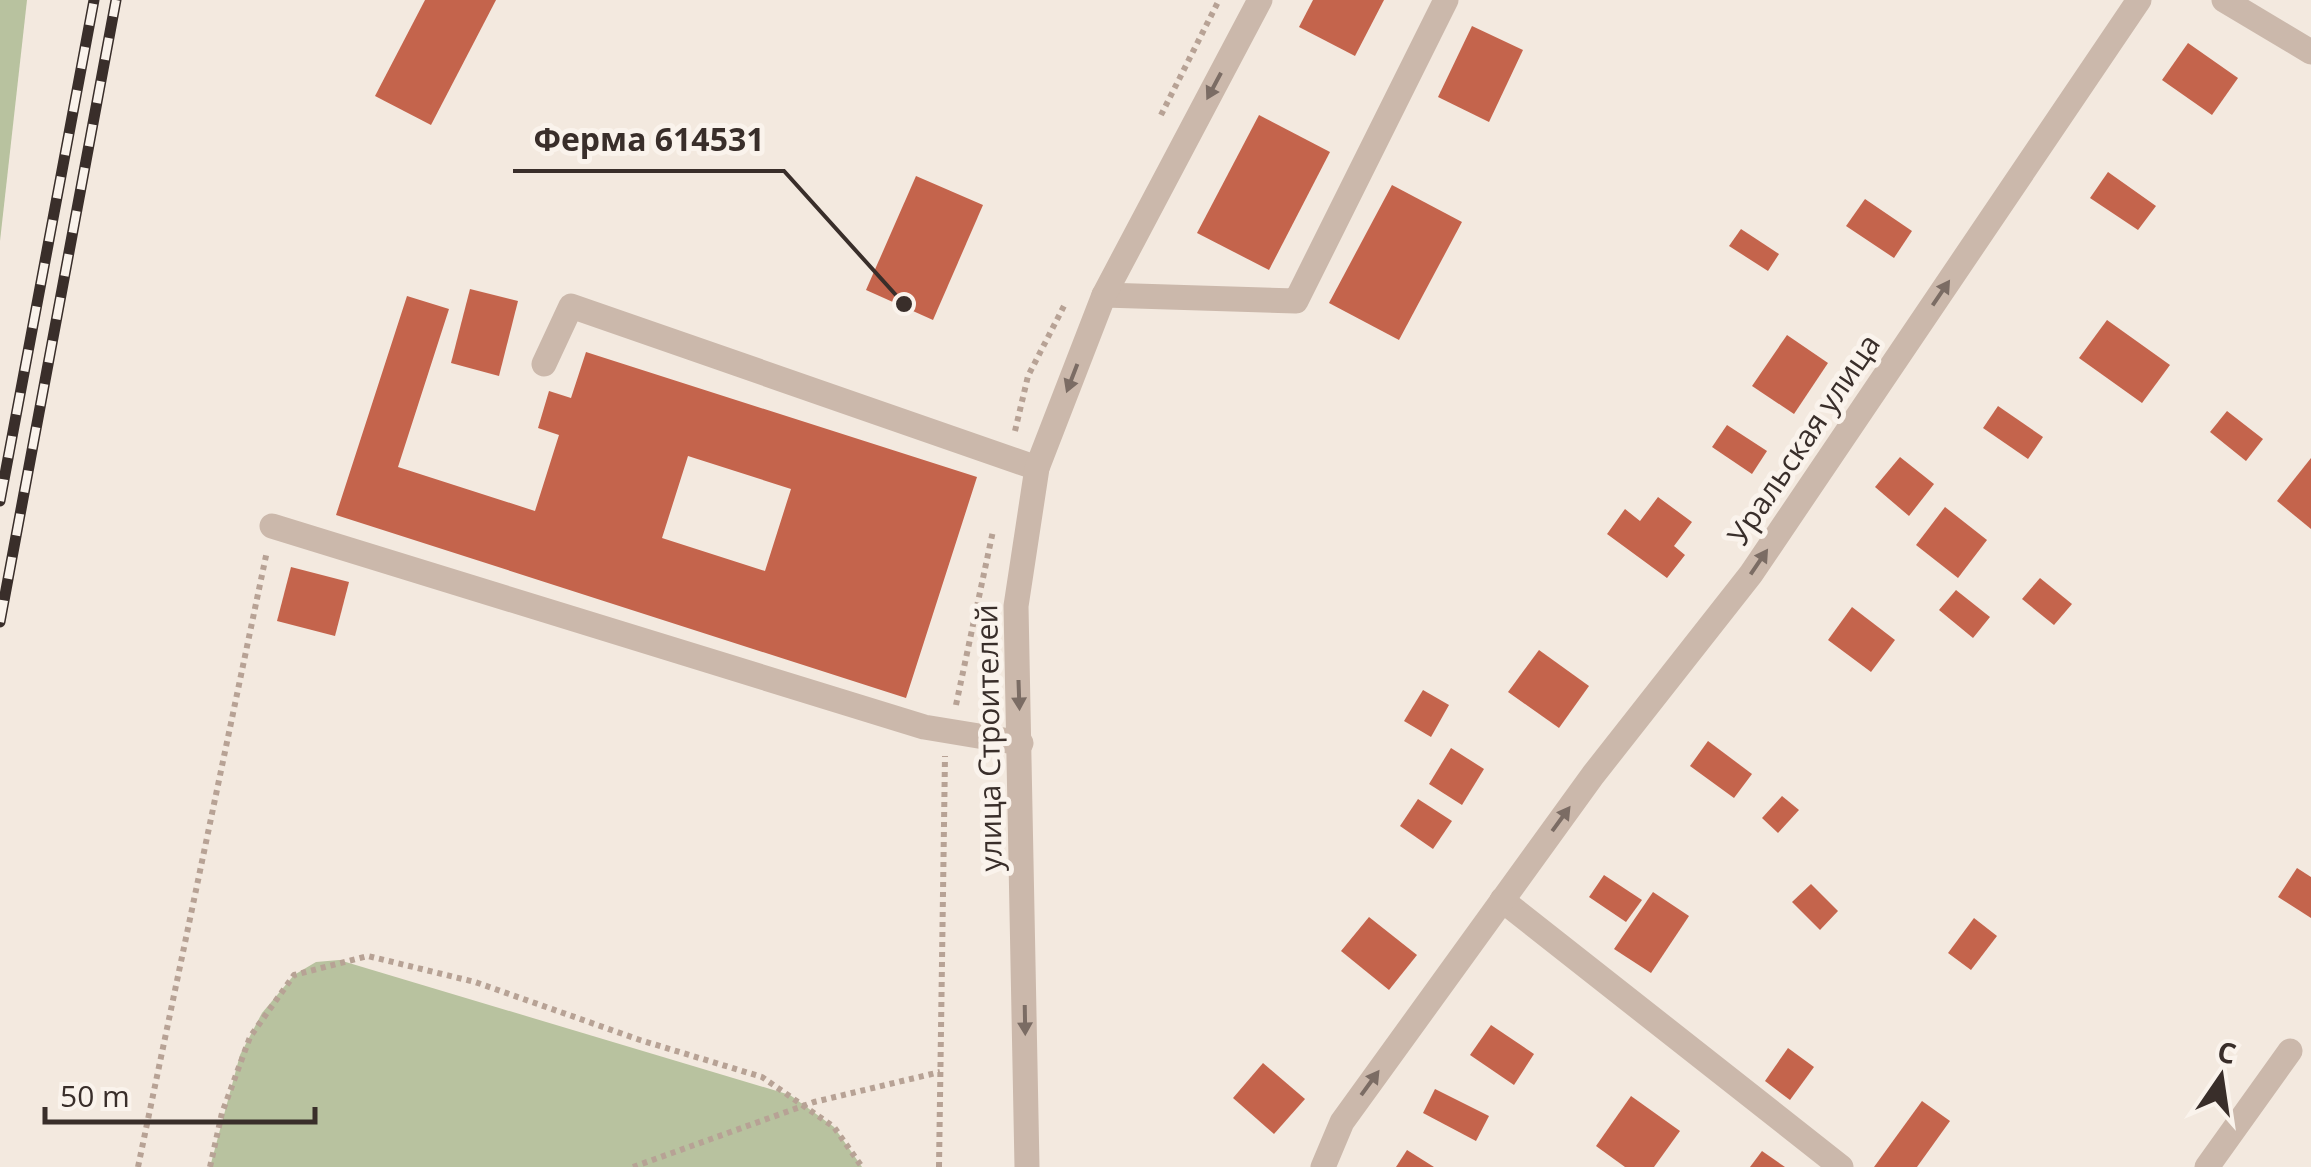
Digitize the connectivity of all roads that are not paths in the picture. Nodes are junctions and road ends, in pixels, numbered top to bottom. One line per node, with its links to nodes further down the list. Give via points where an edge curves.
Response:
1 (1260, 0): 6 (street, улица Строителей, one-way to 6)
2 (1446, 0): 6 (street, via 1296,302)
3 (2139, 0): 11 (street, Уральская улица, one-way to 3, via 1751,574)
4 (2224, 0): 5 (street)
5 (2311, 52)
6 (1104, 295): 8 (street, улица Строителей, one-way to 8)
7 (544, 364): 8 (street, via 571,306)
8 (1036, 468): 10 (street, улица Строителей, one-way to 10, via 1016,606)
9 (272, 526): 10 (street, via 924,727)
10 (1021, 743): 13 (street, улица Строителей, one-way to 13)
11 (1502, 900): 14 (street, Уральская улица, one-way to 11, via 1342,1122); 15 (street)
12 (2290, 1050): 16 (street)
13 (1028, 1167)
14 (1322, 1167)
15 (1841, 1167)
16 (2207, 1167)

